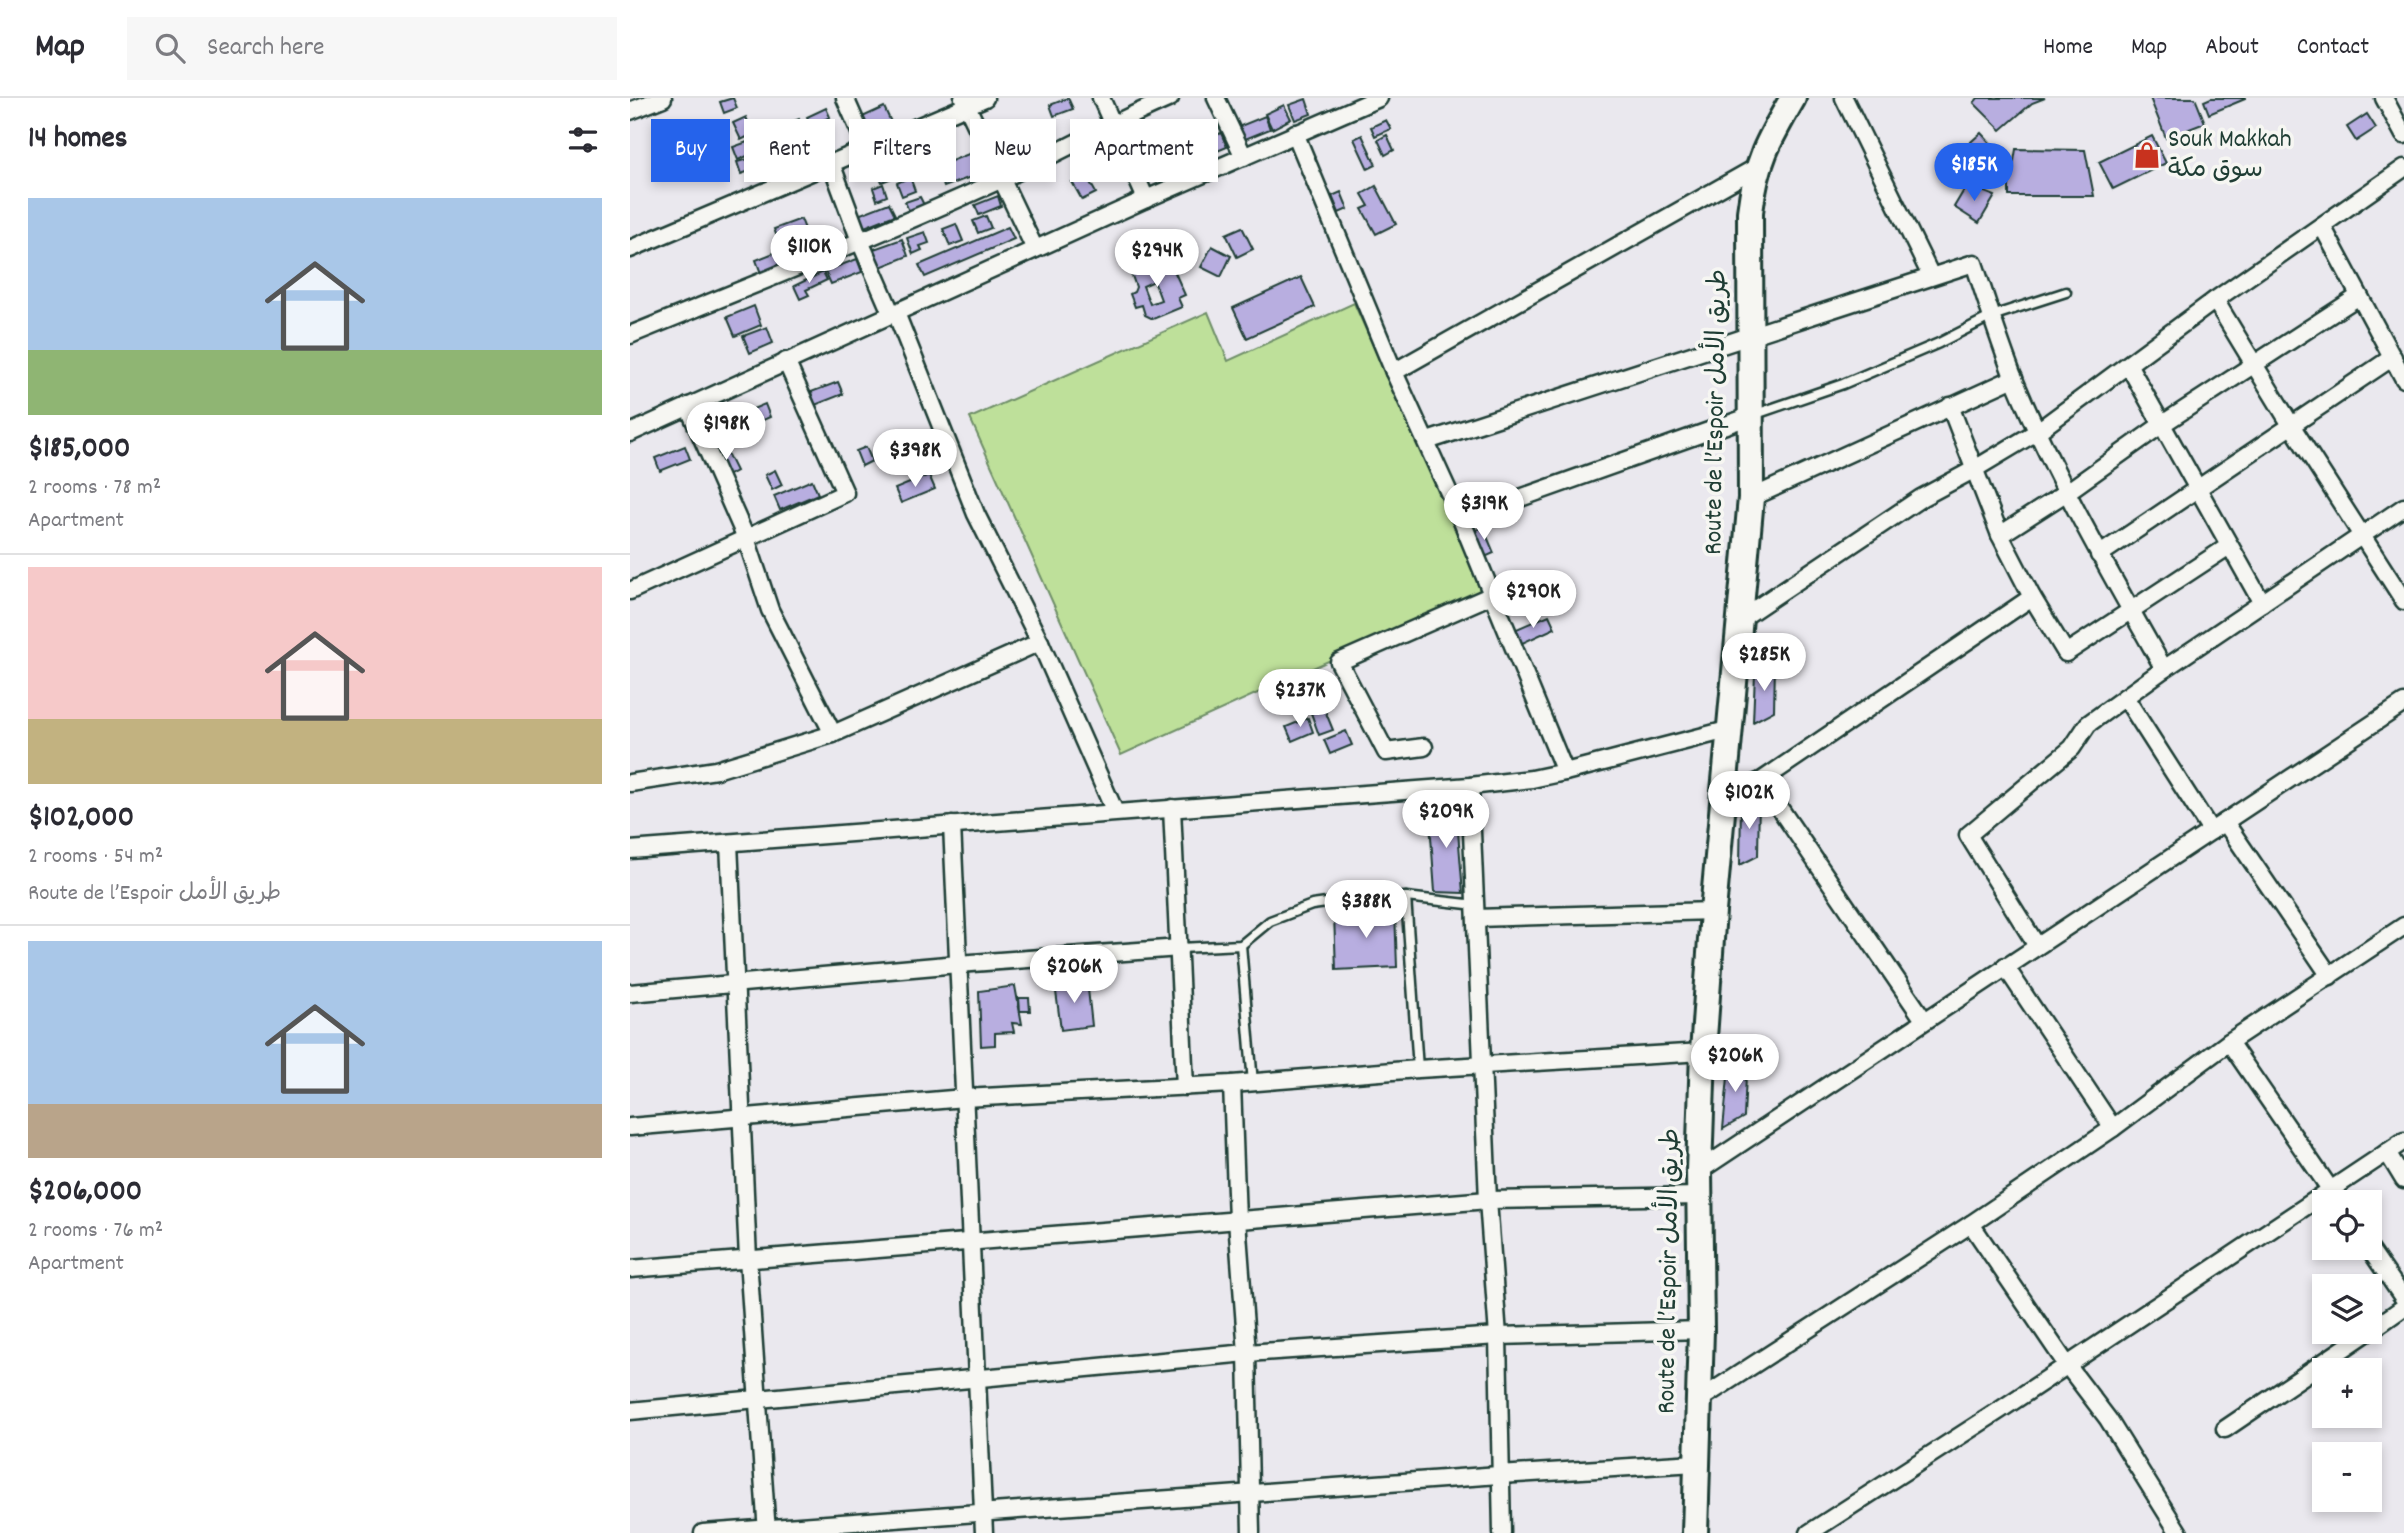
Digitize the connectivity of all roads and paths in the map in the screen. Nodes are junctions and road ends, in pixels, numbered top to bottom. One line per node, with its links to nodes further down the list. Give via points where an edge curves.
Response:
1 (663, 98): 12 (street)
2 (845, 98): 13 (street)
3 (985, 98): 11 (street)
4 (1101, 98): 16 (street)
5 (1171, 98): 17 (street)
6 (1216, 98): 20 (street)
7 (1379, 98): 18 (street)
8 (1793, 98): 21 (highway, Route de l’Espoir طريق الأمل)
9 (1844, 98): 33 (street)
10 (2384, 98): 19 (street)
11 (965, 102): 14 (street); 15 (street)
12 (630, 111)
13 (854, 119)
14 (929, 119)
15 (973, 119)
16 (1109, 119)
17 (1121, 119)
18 (1295, 133): 20 (street); 45 (street)
19 (2404, 135)
20 (1244, 157): 28 (street)
21 (1757, 167): 39 (highway, Route de l’Espoir طريق الأمل, via 1750,212); 45 (street)
22 (2404, 168): 29 (street)
23 (835, 174): 30 (street)
24 (787, 182): 31 (street)
25 (995, 182): 30 (street)
26 (1001, 182): 32 (street)
27 (1139, 182): 28 (street)
28 (1146, 198): 32 (street)
29 (2322, 226): 35 (street); 36 (street)
30 (860, 241): 37 (street); 40 (street)
31 (630, 249)
32 (1035, 249): 37 (street)
33 (1931, 276): 38 (street, via 1974,263); 39 (street)
34 (2066, 292): 38 (lane)
35 (2359, 296): 41 (street); 43 (street)
36 (2215, 300): 43 (street); 44 (street)
37 (894, 314): 42 (street); 74 (street, via 976,514)
38 (1992, 316): 46 (street); 50 (lane, via 1843,384)
39 (1752, 334): 50 (highway, Route de l’Espoir طريق الأمل); 55 (street)
40 (630, 335)
41 (2393, 358): 47 (street); 52 (street)
42 (786, 361): 49 (street); 64 (street, via 845,494)
43 (2253, 364): 51 (street); 52 (street)
44 (2129, 366): 51 (street); 53 (street)
45 (1394, 372): 55 (street)
46 (2014, 378): 48 (street); 53 (street)
47 (2404, 379)
48 (1950, 405): 56 (street); 59 (street)
49 (688, 406): 54 (street); 64 (street)
50 (1751, 416): 59 (highway, Route de l’Espoir طريق الأمل); 61 (street)
51 (2161, 425): 57 (street); 58 (street)
52 (2291, 425): 57 (street); 63 (street)
53 (2038, 431): 56 (street); 58 (street)
54 (630, 433)
55 (1427, 441): 61 (street)
56 (1973, 470): 62 (street); 73 (street, via 1921,498)
57 (2197, 489): 65 (street); 66 (street)
58 (2067, 492): 62 (street); 66 (street)
59 (1751, 498): 73 (highway, Route de l’Espoir طريق الأمل)
60 (2404, 508): 63 (street)
61 (1461, 519): 68 (street)
62 (2000, 535): 69 (street)
63 (2362, 536): 70 (street); 71 (street)
64 (746, 538): 67 (street); 79 (street, via 770,610)
65 (2230, 546): 71 (street); 72 (street)
66 (2099, 555): 72 (street)
67 (630, 591)
68 (1492, 595): 80 (street, via 1339,662 1386,752); 81 (street)
69 (2032, 597): 72 (street, via 2066,653); 82 (street)
70 (2404, 601)
71 (2262, 603): 75 (street)
72 (2131, 611): 75 (street)
73 (1739, 620): 78 (highway, Route de l’Espoir طريق الأمل)
74 (1040, 642): 79 (street); 87 (street)
75 (2164, 669): 76 (street)
76 (2124, 697): 89 (street); 97 (street, via 2088,724 2072,748 1968,835)
77 (2404, 703): 89 (street)
78 (1731, 729): 81 (street); 85 (highway, Route de l’Espoir طريق الأمل)
79 (833, 734): 83 (street, via 716,770)
80 (1424, 747)
81 (1565, 772): 84 (street)
82 (1761, 781): 85 (street); 104 (street)
83 (630, 783)
84 (1471, 786): 86 (street); 94 (street)
85 (1722, 798): 93 (highway, Route de l’Espoir طريق الأمل)
86 (1172, 808): 87 (street); 98 (street)
87 (1115, 813): 88 (street)
88 (952, 825): 90 (street); 99 (street)
89 (2218, 826): 97 (street); 101 (street)
90 (729, 843): 91 (street); 102 (street)
91 (630, 850)
92 (1406, 897): 94 (lane); 96 (lane, via 1356,899 1290,911 1270,920); 108 (lane)
93 (1713, 911): 94 (street); 106 (highway, Route de l’Espoir طريق الأمل)
94 (1476, 912): 107 (street)
95 (2404, 926): 101 (street)
96 (1241, 945): 98 (lane); 109 (lane)
97 (2036, 946): 100 (street)
98 (1180, 948): 99 (street); 111 (street)
99 (958, 964): 102 (street); 112 (street)
100 (2005, 967): 104 (street); 115 (street)
101 (2330, 976): 105 (street)
102 (735, 984): 103 (street); 113 (street)
103 (630, 993)
104 (1924, 1020): 118 (street)
105 (2229, 1042): 115 (street); 120 (street)
106 (1703, 1052): 107 (street); 118 (highway, Route de l’Espoir طريق الأمل)
107 (1482, 1067): 108 (street); 123 (street)
108 (1418, 1069): 109 (street)
109 (1253, 1083): 110 (street)
110 (1232, 1084): 111 (street); 125 (street)
111 (1185, 1087): 112 (street)
112 (964, 1098): 113 (street); 127 (street)
113 (741, 1117): 114 (street); 128 (street)
114 (630, 1127)
115 (2113, 1128): 126 (street)
116 (2404, 1141): 117 (street)
117 (2387, 1152): 119 (street); 121 (street)
118 (1699, 1171): 122 (highway, Route de l’Espoir طريق الأمل)
119 (2404, 1180)
120 (2331, 1190)
121 (2342, 1190)
122 (1699, 1196): 123 (street); 134 (highway, Route de l’Espoir طريق الأمل)
123 (1488, 1200): 125 (street); 135 (street)
124 (2312, 1211): 138 (street)
125 (1237, 1220): 127 (street); 137 (street)
126 (1971, 1224): 138 (street); 141 (street)
127 (971, 1241): 128 (street); 139 (street)
128 (748, 1259): 130 (street); 140 (street)
129 (2378, 1260): 131 (street)
130 (630, 1269)
131 (2404, 1299)
132 (2404, 1307): 133 (street)
133 (2382, 1322)
134 (1701, 1330): 135 (street); 141 (highway, Route de l’Espoir طريق الأمل)
135 (1498, 1336): 137 (street); 145 (street)
136 (2350, 1344): 143 (street)
137 (1247, 1353): 139 (street); 146 (street)
138 (2067, 1365): 154 (street); 155 (street, via 2108,1419)
139 (977, 1378): 140 (street); 147 (street)
140 (758, 1397): 142 (street); 148 (street)
141 (1699, 1400): 144 (highway, Route de l’Espoir طريق الأمل)
142 (630, 1411)
143 (2225, 1429)
144 (1696, 1463): 145 (street); 153 (highway, Route de l’Espoir طريق الأمل)
145 (1499, 1475): 146 (street); 152 (street)
146 (1249, 1493): 147 (street); 151 (street)
147 (983, 1512): 148 (street); 150 (street)
148 (767, 1530): 149 (street)
149 (703, 1533)
150 (984, 1533)
151 (1251, 1533)
152 (1502, 1533)
153 (1695, 1533)
154 (1810, 1533)
155 (2179, 1533)

